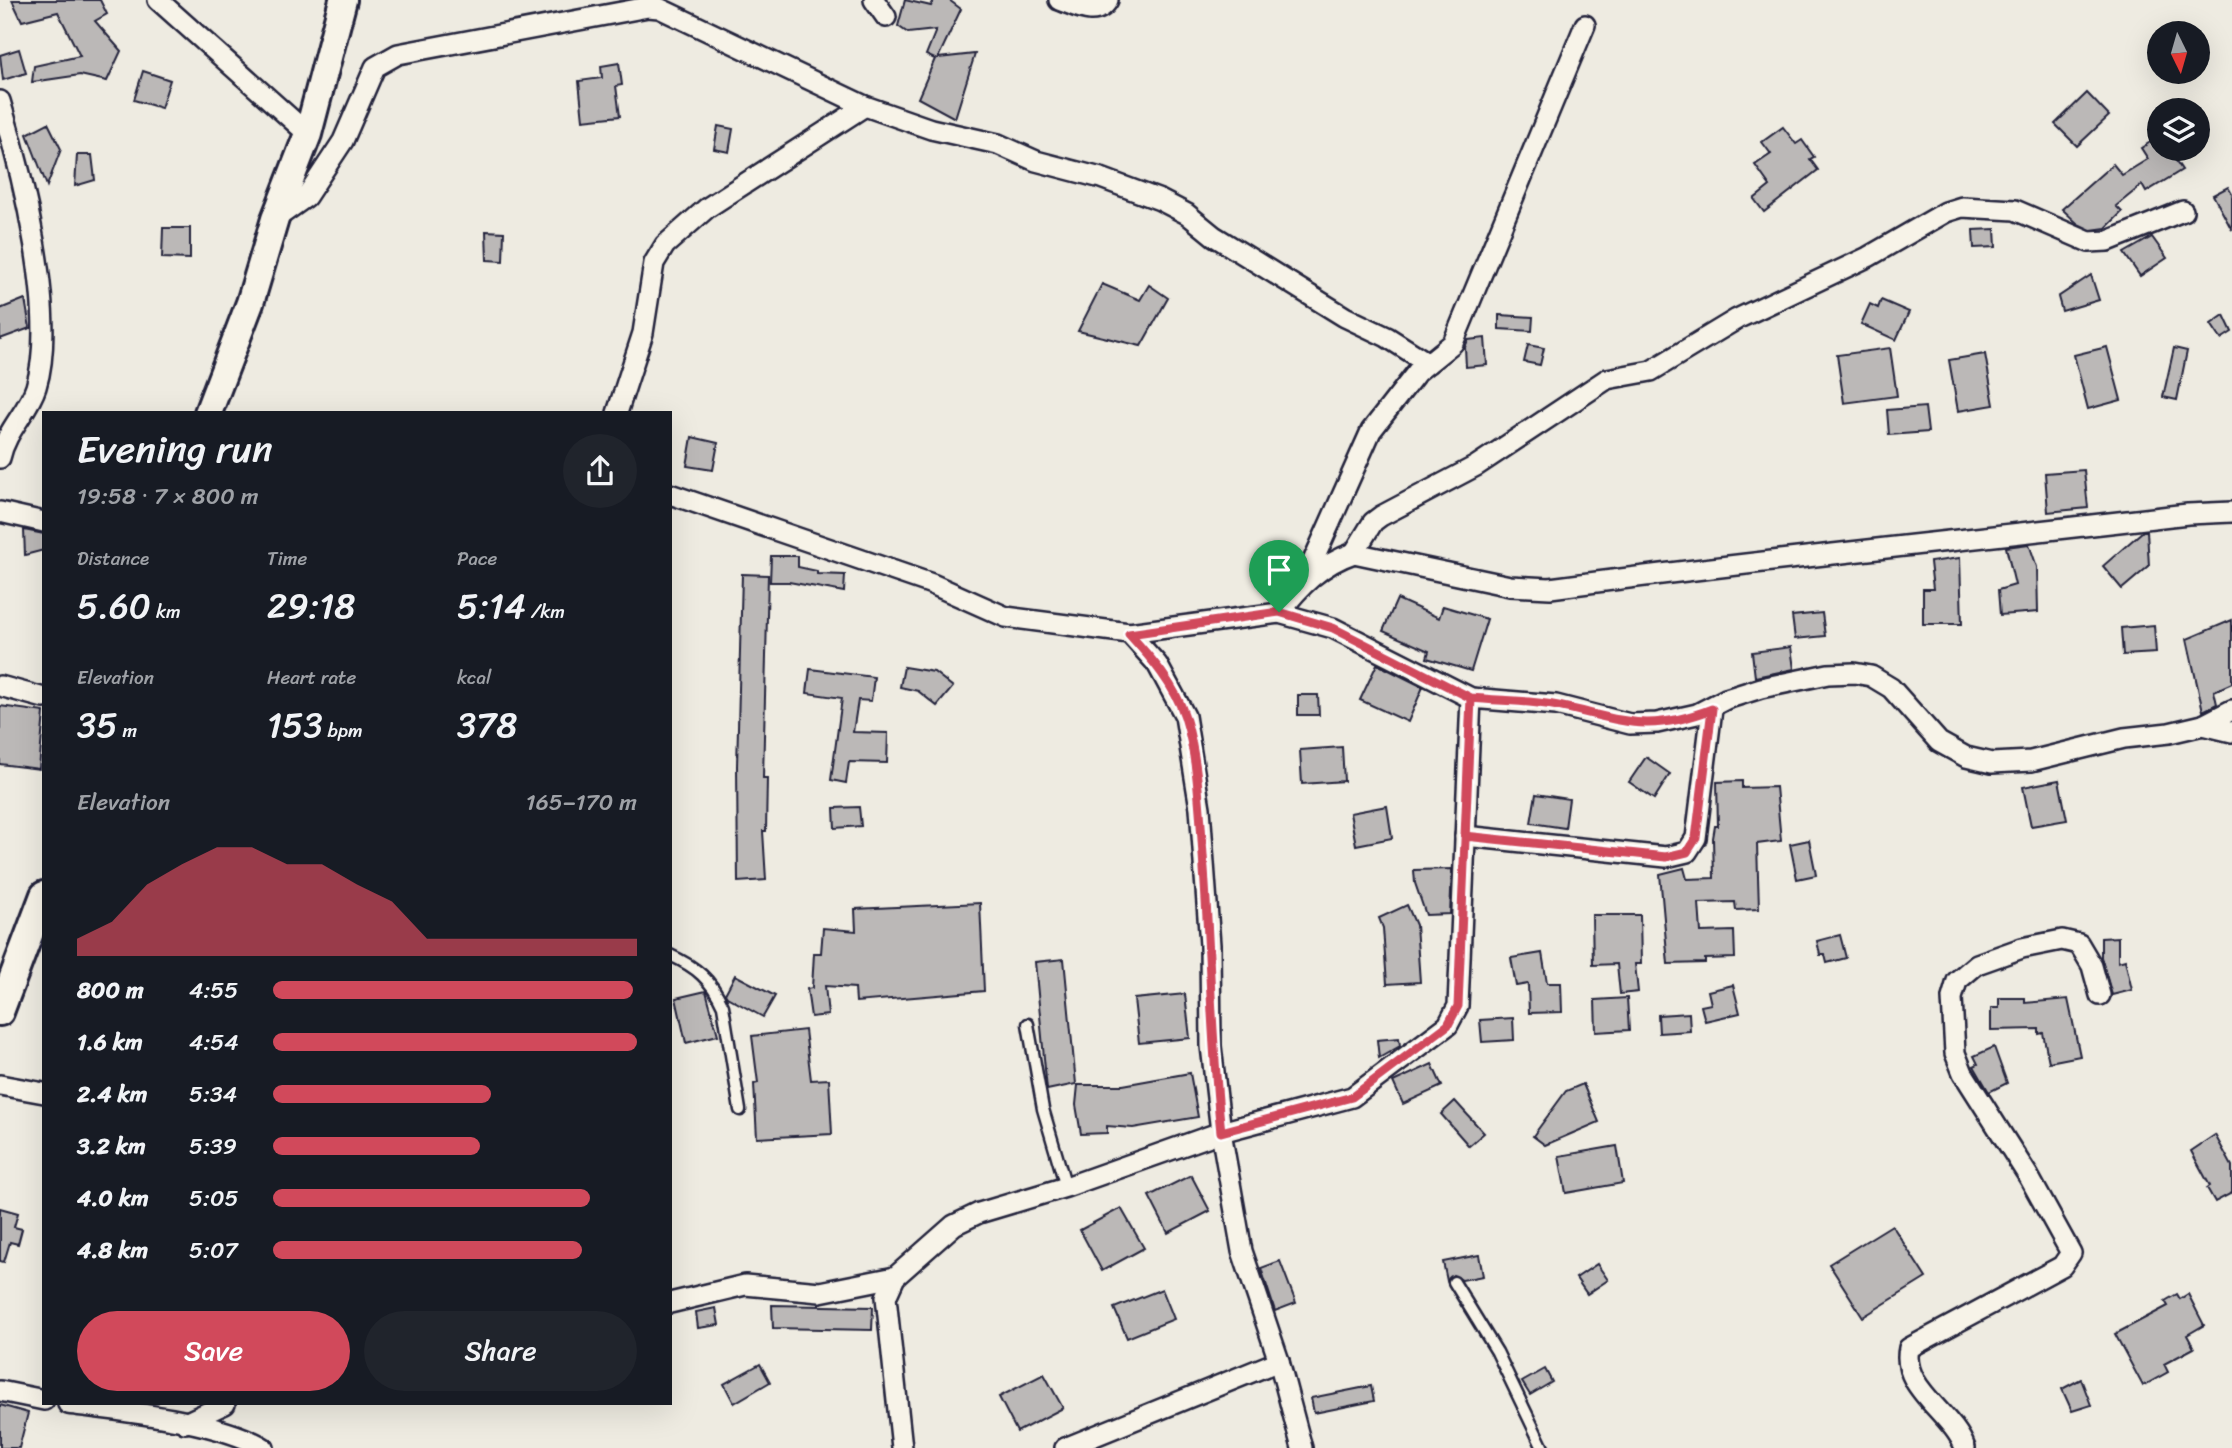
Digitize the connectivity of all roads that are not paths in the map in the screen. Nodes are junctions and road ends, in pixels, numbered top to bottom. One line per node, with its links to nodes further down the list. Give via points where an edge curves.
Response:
1 (158, 0): 11 (street)
2 (343, 0): 11 (main road)
3 (874, 0): 7 (street)
4 (1059, 0): 5 (street, via 1091,11)
5 (1108, 0)
6 (661, 4): 10 (street); 13 (street, via 513,30 398,54 381,62 370,76 335,155 306,197)
7 (886, 17)
8 (1585, 25): 14 (street, via 1453,343)
9 (0, 101): 17 (street, via 35,247 44,337 36,388 3,442)
10 (864, 106): 14 (street, via 931,129 998,144 1036,161 1160,200 1345,317); 16 (street, via 708,208 665,245 654,263 643,333)
11 (308, 134): 13 (main road)
12 (2183, 211): 22 (street, via 2108,241 2089,243 2015,210 1962,207 1946,212 1868,257 1737,319 1651,371 1607,379 1476,466 1381,516)
13 (275, 219): 15 (main road, via 250,303)
14 (1428, 363): 23 (street, via 1371,431)
15 (209, 411)
16 (618, 411)
17 (0, 458)
18 (672, 495): 25 (street, via 932,584 1006,617)
19 (0, 512): 21 (street)
20 (2232, 512): 22 (street, via 1805,555 1550,588 1510,586)
21 (42, 522)
22 (1354, 553): 23 (street)
23 (1306, 579): 24 (street)
24 (1279, 612): 25 (street); 28 (street, via 1333,628)
25 (1129, 634): 42 (street, via 1157,664 1185,716 1188,732 1200,808 1210,945 1211,1046)
26 (0, 686): 27 (street)
27 (42, 697)
28 (1471, 698): 29 (street, via 1556,705 1630,724 1657,723); 33 (street)
29 (1712, 709): 31 (street, via 1726,699 1828,674 1871,676 1891,688 1939,742 1966,757 1992,764 2031,761); 33 (street, via 1696,838 1687,852 1666,857)
30 (2232, 710): 31 (street)
31 (2203, 725): 32 (street)
32 (2232, 732)
33 (1465, 836): 42 (street, via 1458,1006 1448,1025 1352,1097)
34 (42, 900): 37 (main road)
35 (672, 956): 41 (lane, via 704,974 717,992)
36 (2100, 995): 58 (street, via 2092,966 2079,944 2062,940 1977,964 1957,981 1952,998 1955,1053 1962,1073 2071,1253 2062,1266 1909,1348 1907,1358 1919,1387 1958,1431)
37 (0, 1012)
38 (1028, 1024): 43 (lane, via 1042,1109)
39 (0, 1085): 40 (street)
40 (42, 1093)
41 (740, 1110)
42 (1221, 1132): 43 (street); 47 (street, via 1242,1251)
43 (1066, 1187): 44 (street, via 995,1206 954,1226)
44 (895, 1277): 46 (street, via 820,1292 745,1285); 54 (street, via 886,1297 886,1311)
45 (1454, 1282): 57 (lane, via 1497,1352)
46 (672, 1303)
47 (1279, 1361): 55 (street); 56 (street)
48 (0, 1391): 49 (street)
49 (42, 1400)
50 (74, 1405): 52 (street)
51 (223, 1405): 52 (street)
52 (185, 1423): 53 (street, via 247,1438)
53 (264, 1448)
54 (902, 1448)
55 (1065, 1448)
56 (1302, 1448)
57 (1542, 1448)
58 (1965, 1448)

